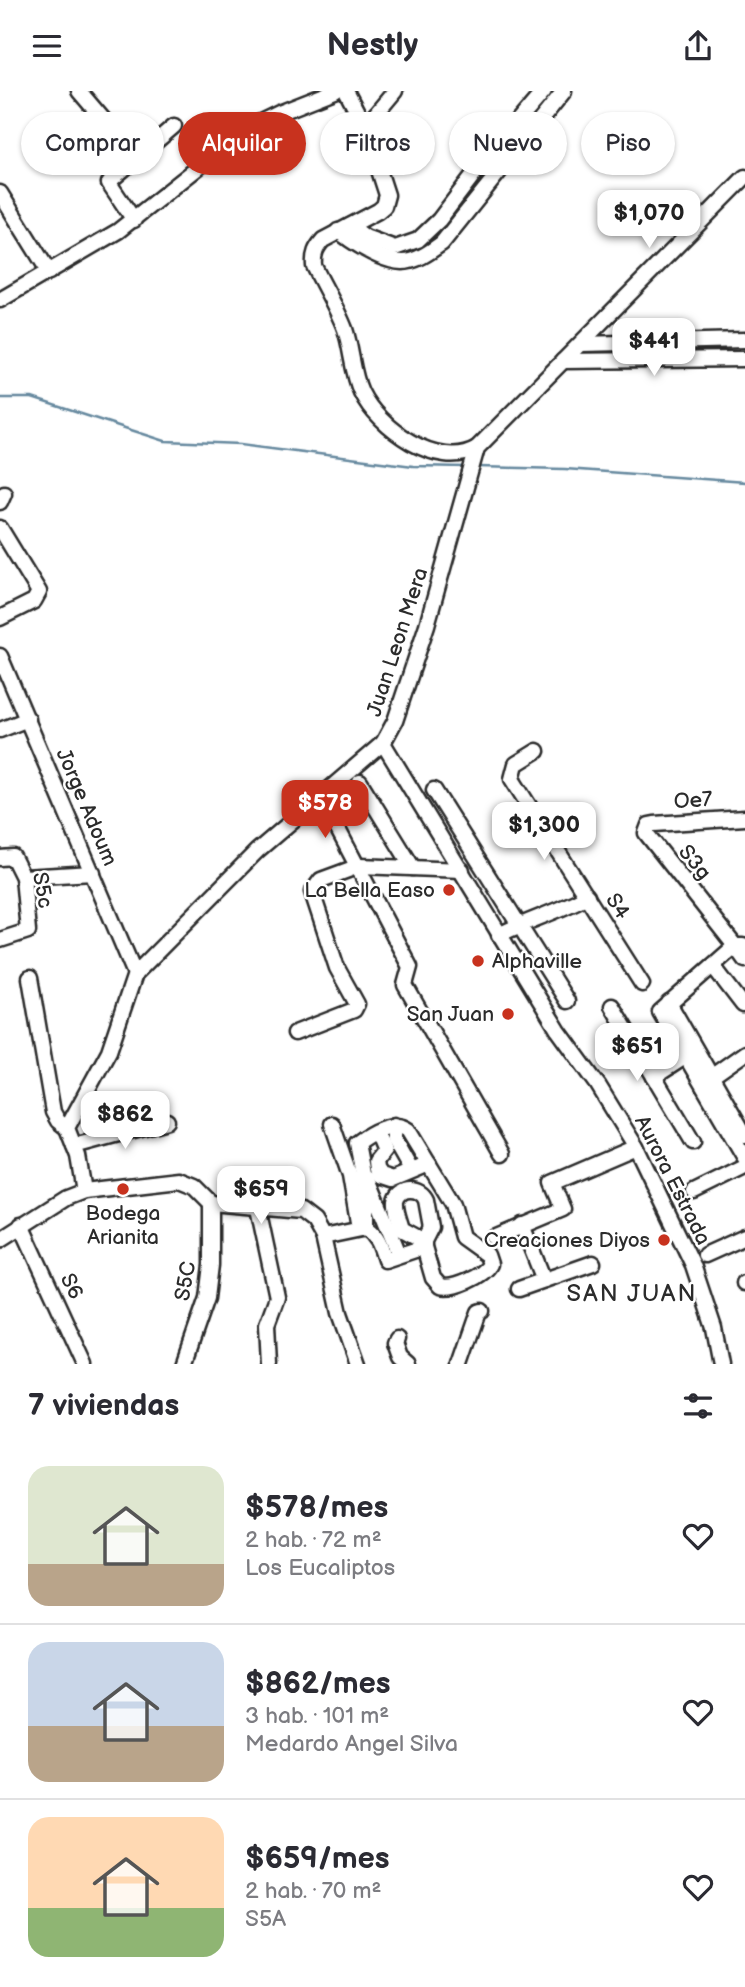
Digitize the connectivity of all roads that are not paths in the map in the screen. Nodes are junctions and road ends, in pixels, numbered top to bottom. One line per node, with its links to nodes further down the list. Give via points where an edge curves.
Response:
1 (79, 91): 7 (street)
2 (335, 91): 16 (street, via 248,128)
3 (345, 91): 8 (street)
4 (395, 91): 9 (street)
5 (544, 91): 17 (street, via 418,240 395,248)
6 (564, 91): 17 (street, via 442,243 426,254 404,262 390,259 363,248)
7 (97, 112)
8 (357, 112)
9 (378, 112)
10 (174, 126): 11 (street)
11 (164, 135)
12 (117, 175): 16 (street, via 110,183)
13 (381, 175): 17 (street, via 387,195 383,206)
14 (745, 177): 21 (street, Juan Leon Mera)
15 (0, 193): 18 (street)
16 (134, 220): 18 (street)
17 (344, 228): 24 (street, via 323,240 313,257 344,328 361,391 395,430 419,448 459,455)
18 (49, 272): 19 (street)
19 (0, 300)
20 (745, 340): 21 (street)
21 (581, 344): 23 (street, Juan Leon Mera)
22 (745, 359): 23 (street)
23 (563, 361): 24 (street, Juan Leon Mera)
24 (477, 448): 30 (street, Juan Leon Mera, via 427,625 395,721)
25 (0, 528): 26 (street, via 39,592 34,601)
26 (0, 618)
27 (0, 656): 28 (street, Jorge Adoum)
28 (27, 719): 29 (street); 41 (street, Jorge Adoum)
29 (0, 730)
30 (383, 743): 34 (street, Juan Leon Mera); 40 (street, Aurora Estrada)
31 (537, 751): 43 (street, S4, via 516,764 512,779)
32 (360, 782): 39 (street)
33 (434, 790): 44 (street)
34 (321, 797): 38 (street); 50 (street, Juan Leon Mera, via 257,851)
35 (745, 818): 36 (street, Oe7)
36 (646, 828): 47 (street, S3g, via 648,837)
37 (6, 858): 42 (street, S5c)
38 (359, 866): 39 (street); 56 (street, via 321,880 312,892 337,968 357,1004 354,1010); 71 (street, via 410,967 405,985)
39 (413, 868): 40 (street)
40 (461, 870): 45 (street, Aurora Estrada)
41 (93, 873): 42 (street); 50 (street, Jorge Adoum)
42 (23, 877): 46 (street, S5c, via 27,931)
43 (587, 896): 44 (street); 52 (street, S4)
44 (519, 924): 45 (street); 53 (street)
45 (499, 935): 69 (street, Aurora Estrada)
46 (0, 940)
47 (740, 946): 48 (street, S3g); 49 (street)
48 (745, 960)
49 (713, 966): 54 (street); 58 (street, via 660,1013)
50 (135, 974): 65 (street, Juan Leon Mera, via 109,1051)
51 (30, 978): 65 (street, via 53,1112)
52 (642, 984)
53 (567, 1001)
54 (743, 1005)
55 (612, 1006): 59 (street)
56 (295, 1033)
57 (745, 1053): 60 (street)
58 (690, 1054): 59 (street); 60 (street); 64 (street)
59 (654, 1077): 67 (street)
60 (711, 1077): 64 (street)
61 (167, 1121): 68 (street)
62 (332, 1124): 85 (street)
63 (394, 1125): 66 (street); 70 (street); 73 (street, via 408,1130)
64 (739, 1127): 72 (street)
65 (67, 1128): 68 (street)
66 (376, 1132): 70 (street); 74 (street, via 357,1143)
67 (693, 1142)
68 (74, 1146): 78 (street)
69 (636, 1147): 84 (street, via 552,1183 563,1209); 103 (street, Aurora Estrada, via 693,1265 714,1328)
70 (390, 1149): 76 (street); 76 (street, via 376,1161 381,1175 393,1179)
71 (502, 1154)
72 (745, 1158)
73 (429, 1164): 76 (street); 77 (street)
74 (362, 1165): 85 (street, via 366,1189); 90 (street)
75 (745, 1167): 79 (street)
76 (411, 1170)
77 (441, 1184): 80 (street); 90 (street, via 456,1212 462,1237 487,1255 490,1264 485,1272 444,1288)
78 (84, 1191): 81 (street, via 179,1180 194,1186); 83 (street)
79 (694, 1192)
80 (425, 1195): 90 (street, via 431,1227); 90 (street, via 410,1189 397,1199)
81 (211, 1203): 82 (street); 98 (street, S5C, via 207,1298)
82 (258, 1208): 86 (street, via 301,1211); 99 (street, via 277,1289 267,1324)
83 (21, 1225): 89 (street); 97 (street, S6)
84 (522, 1225): 88 (street); 93 (street)
85 (362, 1228): 86 (street); 90 (street)
86 (323, 1237): 100 (street, via 340,1313)
87 (745, 1237): 91 (street)
88 (494, 1238)
89 (0, 1240)
90 (406, 1242)
91 (705, 1255)
92 (593, 1263): 93 (street)
93 (544, 1280): 94 (street)
94 (519, 1289)
95 (482, 1311): 102 (street)
96 (397, 1339): 101 (street, via 400,1357)
97 (85, 1364)
98 (184, 1364)
99 (269, 1364)
100 (358, 1364)
101 (408, 1364)
102 (461, 1364)
103 (720, 1364)

